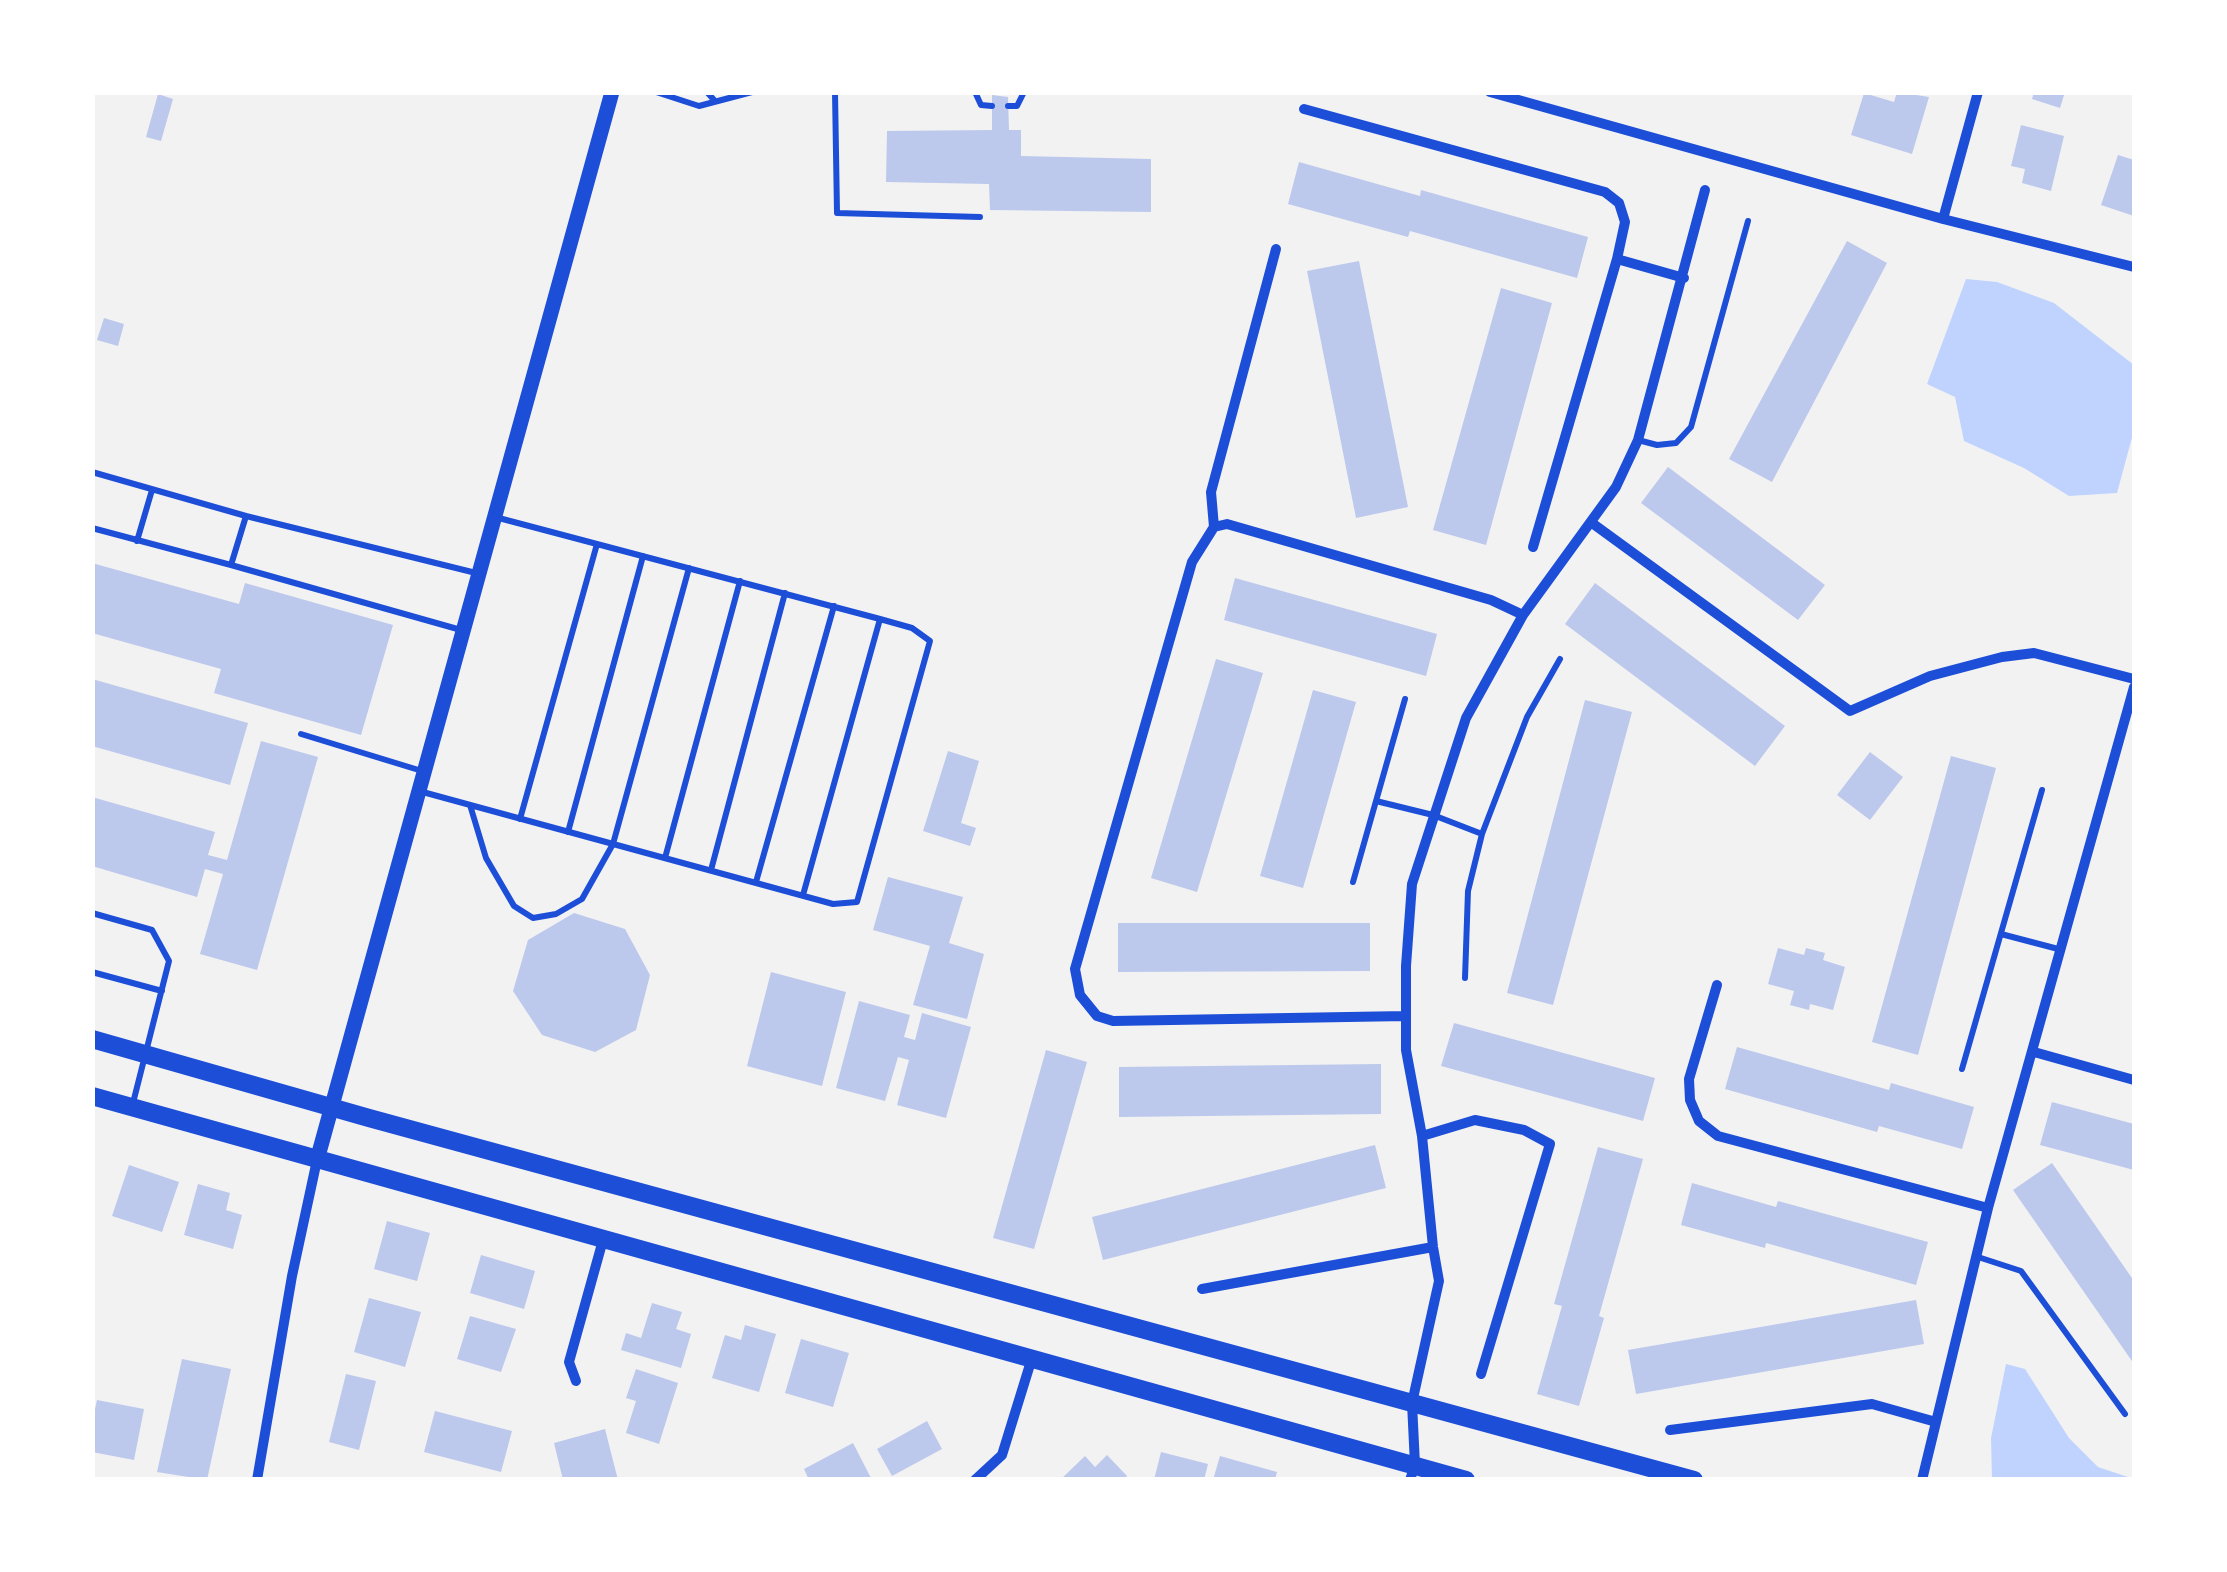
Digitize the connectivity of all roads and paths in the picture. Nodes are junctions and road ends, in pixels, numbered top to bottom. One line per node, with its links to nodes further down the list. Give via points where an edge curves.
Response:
1 (612, 92): 26 (street)
2 (656, 92): 10 (lane, via 699,106)
3 (707, 92): 10 (lane)
4 (752, 92): 10 (lane)
5 (836, 92): 15 (lane, via 837,213)
6 (975, 92): 11 (lane, via 981,105)
7 (1024, 92): 12 (lane, via 1017,106)
8 (1490, 92): 16 (street)
9 (1978, 92): 16 (street)
10 (714, 100)
11 (992, 106)
12 (1008, 106)
13 (1304, 109): 19 (street, via 1605,192 1620,203 1625,222)
14 (1704, 190): 21 (street)
15 (980, 217)
16 (1943, 219): 20 (street)
17 (1748, 221): 22 (lane, via 1691,427 1676,443)
18 (1276, 249): 28 (street, via 1211,492)
19 (1617, 259): 21 (street); 32 (street)
20 (2134, 267)
21 (1684, 278): 22 (street)
22 (1638, 440): 27 (street)
23 (92, 472): 24 (lane)
24 (152, 490): 25 (lane); 30 (lane)
25 (246, 516): 34 (lane); 36 (lane)
26 (494, 517): 31 (lane); 36 (street)
27 (1592, 523): 40 (street); 44 (street, via 1850,711 1930,676 2034,652)
28 (1214, 527): 40 (street, via 1227,524); 70 (street, via 1192,562 1154,692 1075,970 1080,995 1097,1016 1113,1021)
29 (92, 528): 30 (lane)
30 (137, 541): 34 (lane)
31 (597, 544): 33 (lane); 54 (lane)
32 (1534, 547)
33 (643, 556): 35 (lane); 55 (lane)
34 (232, 565): 42 (lane)
35 (689, 568): 37 (lane); 57 (lane)
36 (478, 574): 42 (street)
37 (740, 581): 38 (lane); 58 (lane)
38 (786, 593): 39 (lane); 59 (lane)
39 (834, 606): 41 (lane); 60 (lane)
40 (1523, 615): 53 (street, via 1466,718)
41 (880, 619): 62 (lane); 62 (lane, via 930,641 857,902 833,904)
42 (462, 630): 48 (street)
43 (1560, 659): 56 (lane, via 1528,717)
44 (2134, 679)
45 (2134, 687): 65 (street)
46 (1405, 699): 51 (lane)
47 (300, 734): 48 (lane)
48 (424, 771): 50 (street)
49 (2042, 790): 64 (lane)
50 (418, 791): 52 (lane); 78 (street)
51 (1376, 801): 53 (lane); 61 (lane)
52 (470, 806): 54 (lane); 57 (lane, via 486,858 514,906 533,918 582,899)
53 (1434, 815): 56 (lane); 70 (street, via 1412,884)
54 (520, 819): 55 (lane)
55 (568, 832): 57 (lane)
56 (1482, 834): 67 (lane, via 1468,892)
57 (613, 844): 58 (lane)
58 (665, 858): 59 (lane)
59 (711, 870): 60 (lane)
60 (756, 882): 62 (lane)
61 (1353, 882)
62 (803, 895)
63 (92, 913): 69 (lane, via 152,930 169,961)
64 (2001, 934): 65 (lane); 74 (lane)
65 (2062, 950): 72 (street)
66 (92, 972): 69 (lane)
67 (1465, 978)
68 (1717, 985): 81 (street, via 1689,1079 1699,1120 1718,1136)
69 (162, 991): 73 (lane)
70 (1406, 1016): 79 (street)
71 (92, 1040): 73 (main road)
72 (2034, 1052): 75 (street); 81 (street)
73 (146, 1054): 77 (lane); 78 (main road)
74 (1962, 1069)
75 (2134, 1080)
76 (92, 1096): 77 (main road)
77 (132, 1107): 80 (main road)
78 (330, 1108): 80 (street); 89 (main road)
79 (1422, 1136): 83 (street); 87 (street, via 1475,1120 1524,1130 1550,1144)
80 (317, 1160): 82 (main road); 94 (street)
81 (1988, 1208): 84 (street)
82 (603, 1240): 86 (main road); 88 (street, via 568,1362)
83 (1432, 1248): 85 (street); 89 (street, via 1439,1281)
84 (1978, 1258): 90 (lane, via 2021,1271); 91 (street)
85 (1202, 1290)
86 (1032, 1358): 93 (main road); 95 (street, via 1002,1455)
87 (1481, 1374)
88 (576, 1381)
89 (1412, 1402): 93 (street); 97 (main road)
90 (2125, 1414)
91 (1936, 1422): 92 (street, via 1872,1404); 98 (street)
92 (1670, 1430)
93 (1412, 1472): 96 (main road)
94 (257, 1480)
95 (975, 1480)
96 (1466, 1480)
97 (1694, 1480)
98 (1922, 1480)

